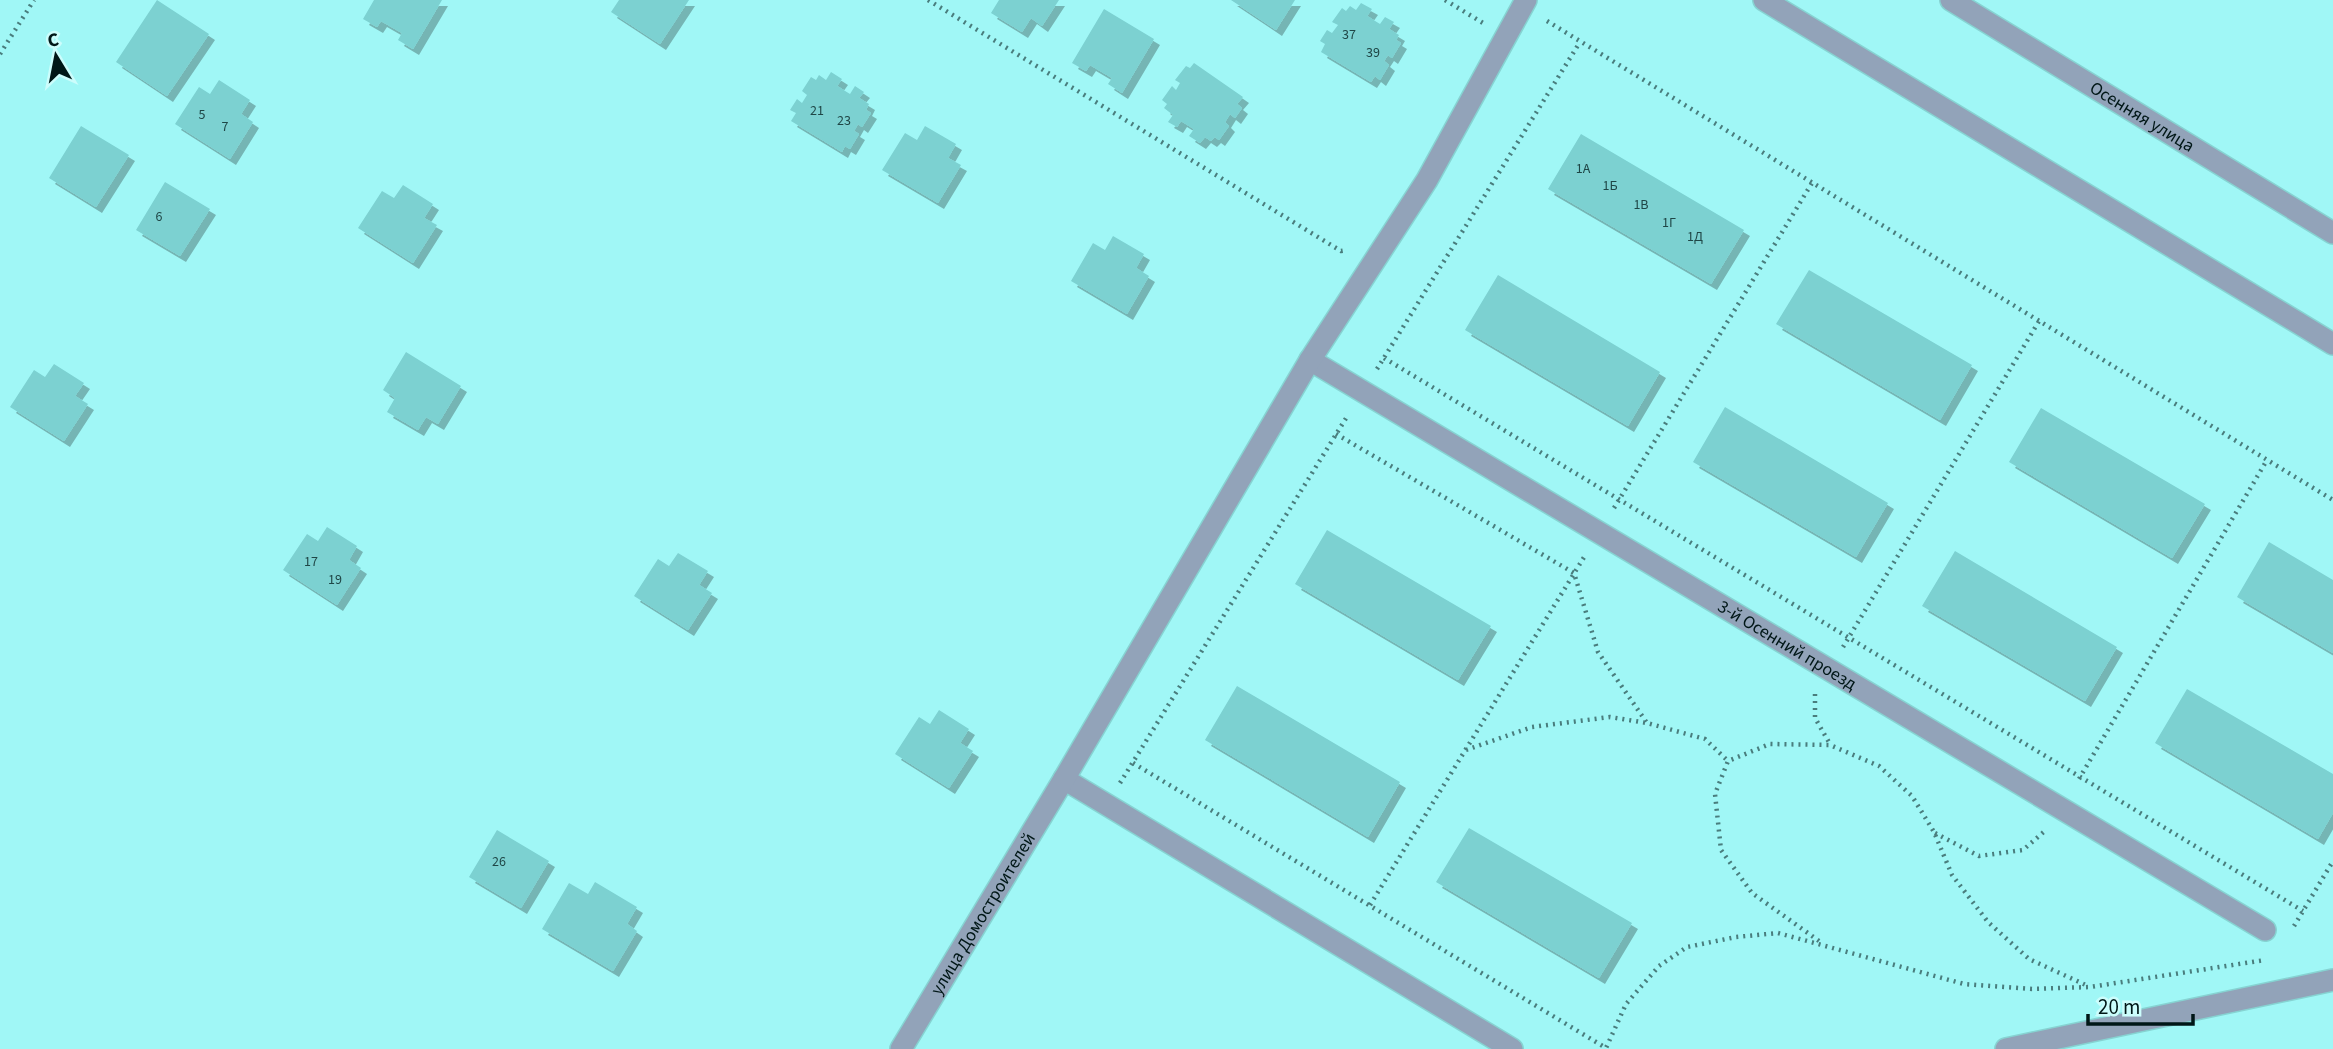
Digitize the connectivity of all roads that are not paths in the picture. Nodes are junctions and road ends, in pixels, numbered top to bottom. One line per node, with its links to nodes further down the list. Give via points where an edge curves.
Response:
1 (1764, 0): 5 (street)
2 (1951, 0): 4 (street, Осенняя улица)
3 (1525, 3): 6 (street, улица Домостроителей, via 1427,180)
4 (2333, 233)
5 (2333, 344)
6 (1310, 360): 7 (street, улица Домостроителей); 8 (street, 3-й Осенний проезд)
7 (1064, 779): 10 (street, улица Домостроителей); 11 (street)
8 (2265, 930)
9 (2333, 979): 12 (street)
10 (901, 1049)
11 (1511, 1049)
12 (2006, 1049)

